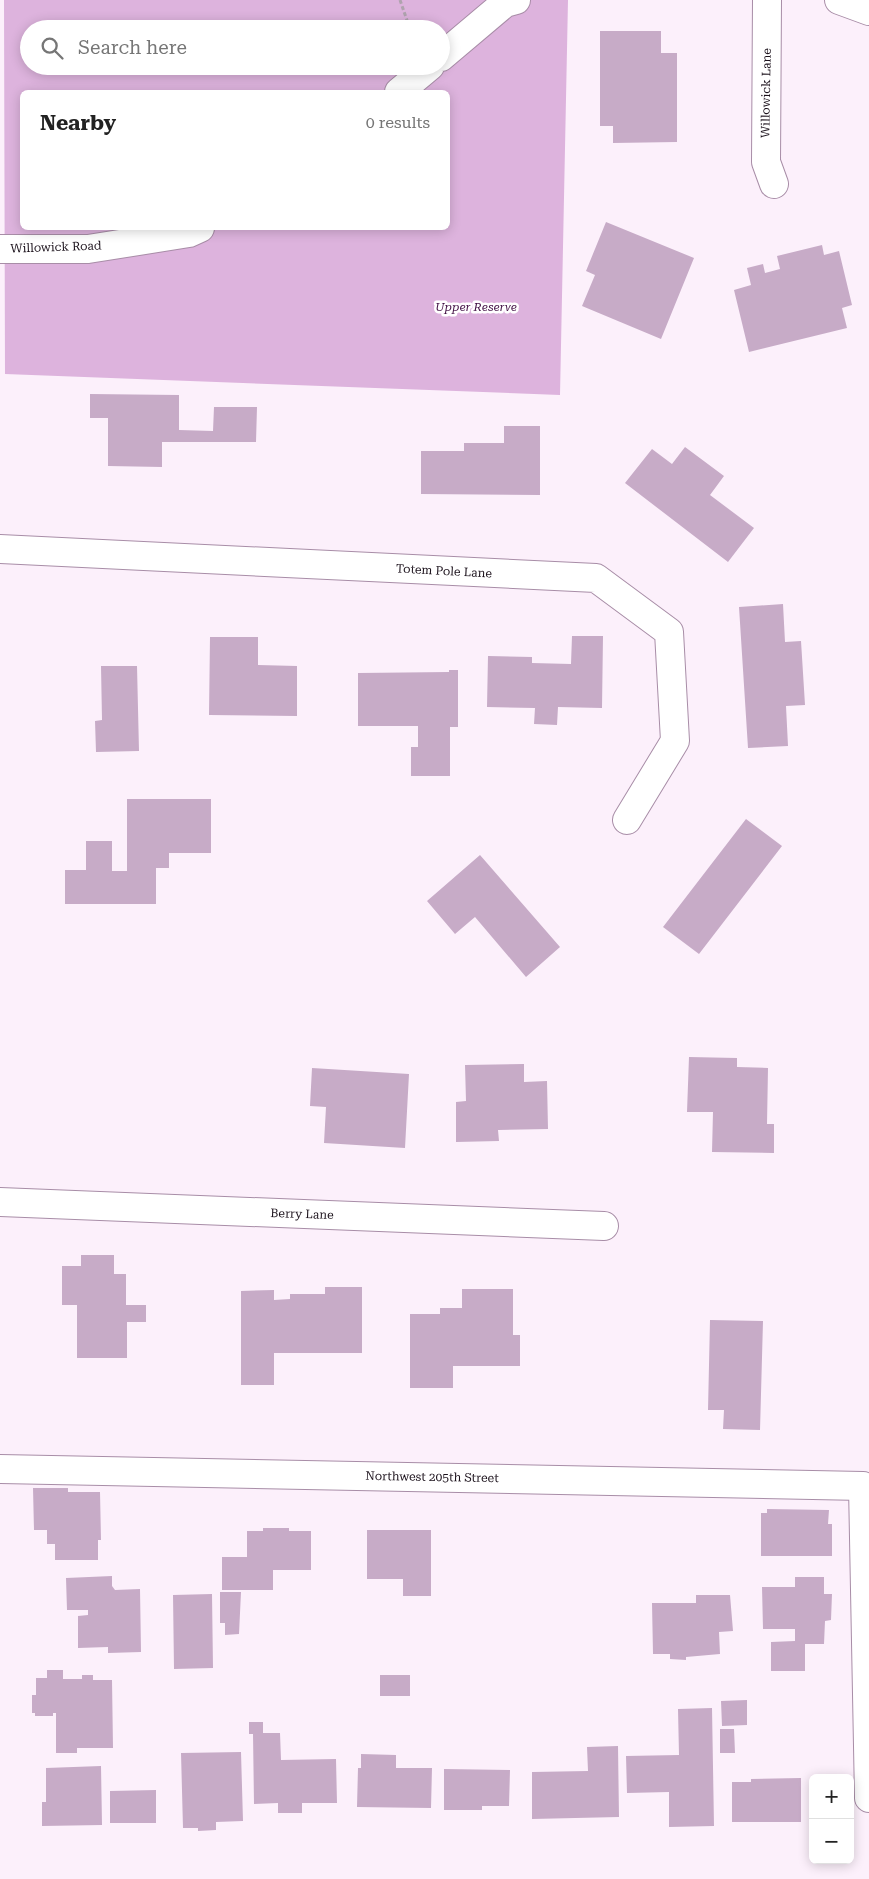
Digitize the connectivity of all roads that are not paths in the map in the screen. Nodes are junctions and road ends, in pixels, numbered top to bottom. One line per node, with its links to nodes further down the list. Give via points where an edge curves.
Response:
1 (516, 0): 5 (street, via 505,3)
2 (767, 0): 8 (street, Willowick Lane, via 766,162)
3 (839, 0): 4 (street)
4 (869, 11)
5 (450, 49)
6 (419, 75): 7 (street)
7 (401, 90)
8 (774, 184)
9 (196, 230): 10 (street, Willowick Road, via 88,249)
10 (0, 249)
11 (0, 549): 12 (street, Totem Pole Lane, via 596,578 669,632 674,741)
12 (626, 820)
13 (0, 1202): 14 (street, Berry Lane)
14 (604, 1226)
15 (0, 1469): 16 (street, Northwest 205th Street, via 863,1486)
16 (869, 1798)

